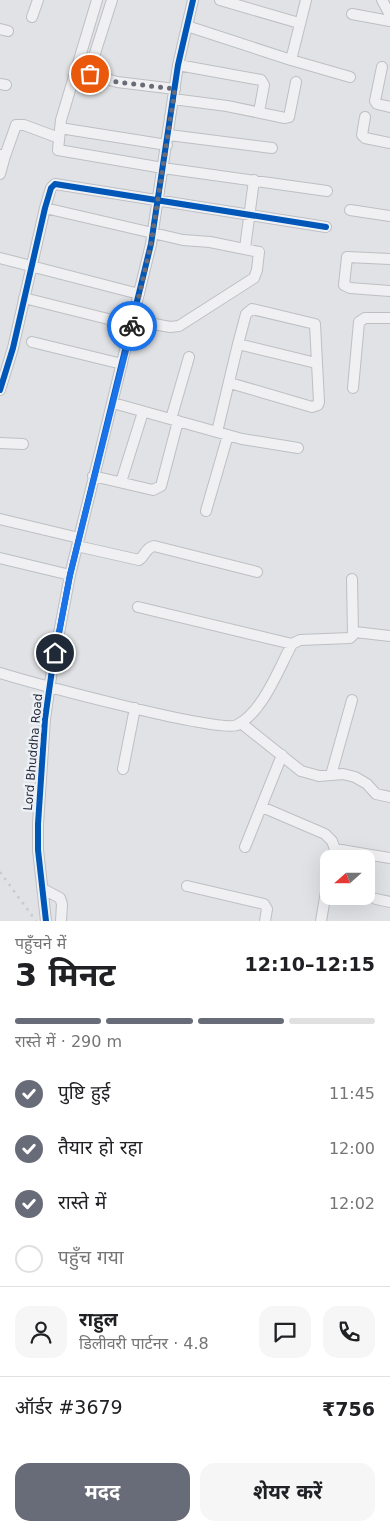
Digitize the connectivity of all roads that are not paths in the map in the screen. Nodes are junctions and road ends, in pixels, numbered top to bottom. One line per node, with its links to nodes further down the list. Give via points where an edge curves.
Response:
1 (38, 0): 10 (street)
2 (97, 0): 17 (street)
3 (112, 0): 18 (street)
4 (192, 0): 13 (street, Lord Bhuddha Road)
5 (220, 0): 12 (street)
6 (306, 0): 12 (street)
7 (382, 0): 9 (street)
8 (352, 14): 11 (street)
9 (390, 15)
10 (32, 17)
11 (390, 21)
12 (299, 23): 14 (street)
13 (187, 26): 14 (street); 15 (street, Lord Bhuddha Road)
14 (290, 60): 19 (street)
15 (178, 66): 21 (street, Lord Bhuddha Road); 23 (street, via 261,80 264,85)
16 (382, 67): 22 (street, via 374,101)
17 (76, 69): 18 (street); 25 (street)
18 (90, 69): 21 (street, via 91,74 117,82)
19 (350, 77)
20 (296, 82): 23 (street, via 289,117)
21 (174, 94): 23 (street); 26 (street, Lord Bhuddha Road)
22 (390, 107)
23 (259, 112)
24 (364, 117): 27 (street, via 362,135 365,138)
25 (59, 133): 26 (street); 29 (street, via 16,125); 30 (street, via 59,150)
26 (168, 140): 28 (street); 30 (street, Lord Bhuddha Road)
27 (390, 143)
28 (272, 148)
29 (3, 156): 31 (street)
30 (163, 168): 32 (street); 34 (street, Lord Bhuddha Road)
31 (0, 174)
32 (254, 180): 33 (street); 37 (street)
33 (327, 191)
34 (158, 200): 35 (street, via 55,184 50,188); 37 (street); 40 (street, Lord Bhuddha Road)
35 (44, 208): 40 (street); 44 (street)
36 (350, 210): 38 (street)
37 (248, 214): 39 (street); 41 (street)
38 (390, 216)
39 (326, 227)
40 (153, 233): 41 (street); 46 (street, Lord Bhuddha Road)
41 (245, 248): 49 (street, via 259,252 256,275 201,313 175,327)
42 (0, 258): 44 (street)
43 (390, 259): 45 (street, via 347,257 344,285)
44 (31, 267): 46 (street); 47 (street)
45 (390, 291)
46 (139, 294): 49 (street, Lord Bhuddha Road)
47 (24, 298): 49 (street); 57 (street)
48 (390, 318): 56 (street, via 365,318 360,322)
49 (132, 323): 54 (street, Lord Bhuddha Road)
50 (32, 342): 54 (street)
51 (238, 344): 53 (street); 53 (street, via 248,311 254,309 315,324); 55 (street)
52 (189, 357): 60 (street)
53 (316, 363): 55 (street, via 320,402 315,407)
54 (122, 364): 58 (street, Lord Bhuddha Road)
55 (230, 383): 61 (street)
56 (354, 388)
57 (0, 390)
58 (113, 403): 59 (street); 65 (street, Lord Bhuddha Road)
59 (143, 412): 60 (street); 66 (street)
60 (174, 420): 61 (street); 66 (street, via 160,488 153,490)
61 (222, 433): 64 (street); 67 (street)
62 (0, 442): 63 (street)
63 (24, 444)
64 (298, 448)
65 (93, 476): 66 (street); 69 (street, Lord Bhuddha Road)
66 (121, 482)
67 (206, 511)
68 (0, 519): 69 (street)
69 (78, 542): 71 (street, via 136,560 154,546); 72 (street, Lord Bhuddha Road)
70 (0, 558): 72 (street)
71 (257, 572)
72 (70, 575): 79 (street, Lord Bhuddha Road)
73 (352, 579): 75 (street)
74 (138, 606): 77 (street)
75 (355, 632): 76 (street); 77 (street, via 350,638 300,640)
76 (390, 636)
77 (292, 644): 82 (street, via 261,701)
78 (0, 673): 79 (street)
79 (50, 686): 81 (street); 93 (street, Lord Bhuddha Road, via 38,824)
80 (352, 700): 85 (street)
81 (135, 708): 82 (street, via 219,727 230,728); 84 (street)
82 (241, 723): 83 (street)
83 (282, 755): 85 (street, via 309,774); 87 (street)
84 (122, 769)
85 (331, 775): 86 (street, via 355,777 376,794)
86 (390, 797)
87 (262, 807): 88 (street); 89 (street, via 325,834 332,841)
88 (245, 847)
89 (333, 850)
90 (375, 856): 91 (street)
91 (390, 858)
92 (187, 886): 99 (street, via 262,903 267,907)
93 (43, 889): 97 (street, Lord Bhuddha Road); 98 (street, via 60,898)
94 (376, 899): 95 (street)
95 (390, 902)
96 (324, 905): 100 (street)
97 (46, 921)
98 (61, 921)
99 (265, 921)
100 (321, 921)

